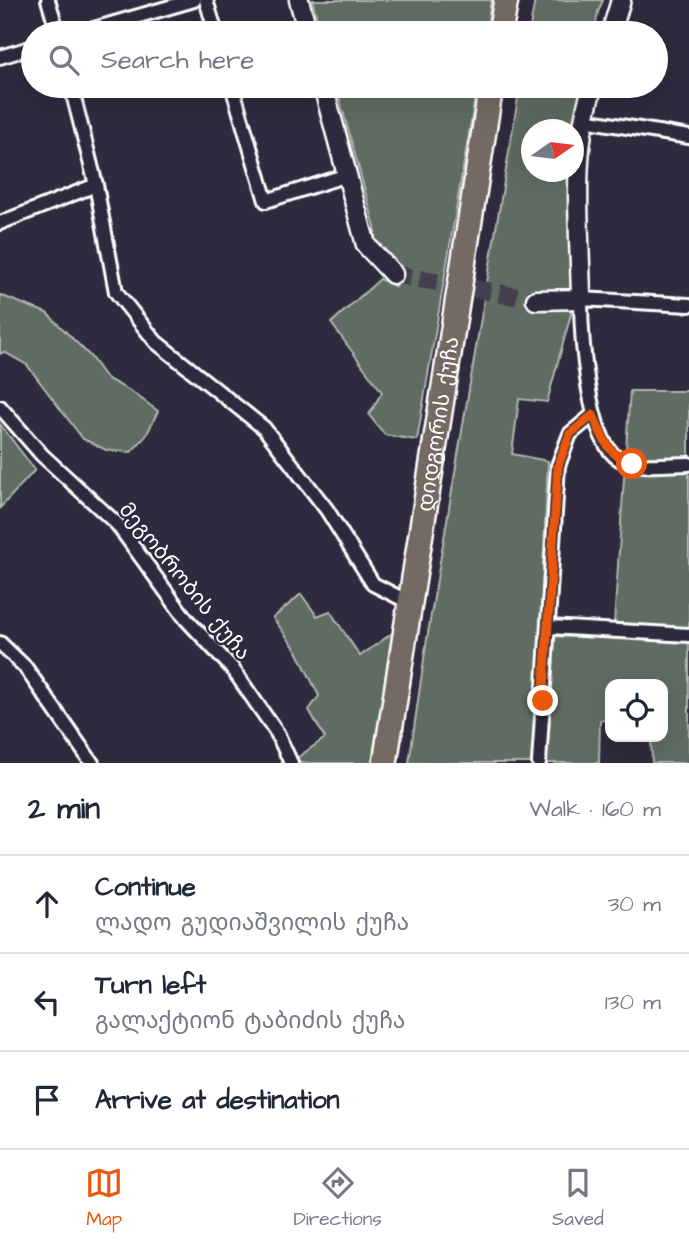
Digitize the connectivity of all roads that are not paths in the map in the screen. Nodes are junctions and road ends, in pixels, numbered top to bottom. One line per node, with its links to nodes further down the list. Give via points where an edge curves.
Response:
1 (48, 0): 7 (street)
2 (194, 0): 8 (street)
3 (206, 0): 9 (street)
4 (299, 0): 10 (street)
5 (506, 0): 11 (highway)
6 (621, 0): 12 (street)
7 (54, 21)
8 (121, 21)
9 (212, 21)
10 (305, 21)
11 (502, 21)
12 (615, 21)
13 (21, 51): 14 (street)
14 (0, 57)
15 (74, 98): 24 (street)
16 (236, 98): 22 (street, via 266,201)
17 (326, 98): 22 (street)
18 (490, 98): 33 (highway, დიდგორის ქუჩა)
19 (590, 98): 20 (street)
20 (584, 120): 21 (street)
21 (689, 137)
22 (347, 175): 26 (street, via 366,245)
23 (578, 182): 27 (street)
24 (96, 185): 25 (street); 33 (street, via 116,292 156,342 264,428 327,510 373,584)
25 (0, 223)
26 (393, 274)
27 (581, 299): 28 (street); 29 (street); 31 (street)
28 (536, 300)
29 (689, 305)
30 (0, 407): 38 (street, მეგობრობის ქუჩა, via 42,455 117,524 186,619 232,668 277,733)
31 (593, 415): 32 (street, via 617,458 632,464); 34 (street, via 570,434 558,466)
32 (689, 464)
33 (410, 603): 39 (highway, დიდგორის ქუჩა)
34 (549, 627): 35 (street); 40 (street)
35 (689, 635)
36 (0, 643): 37 (street, via 24,667)
37 (92, 763)
38 (291, 763)
39 (385, 763)
40 (539, 763)

